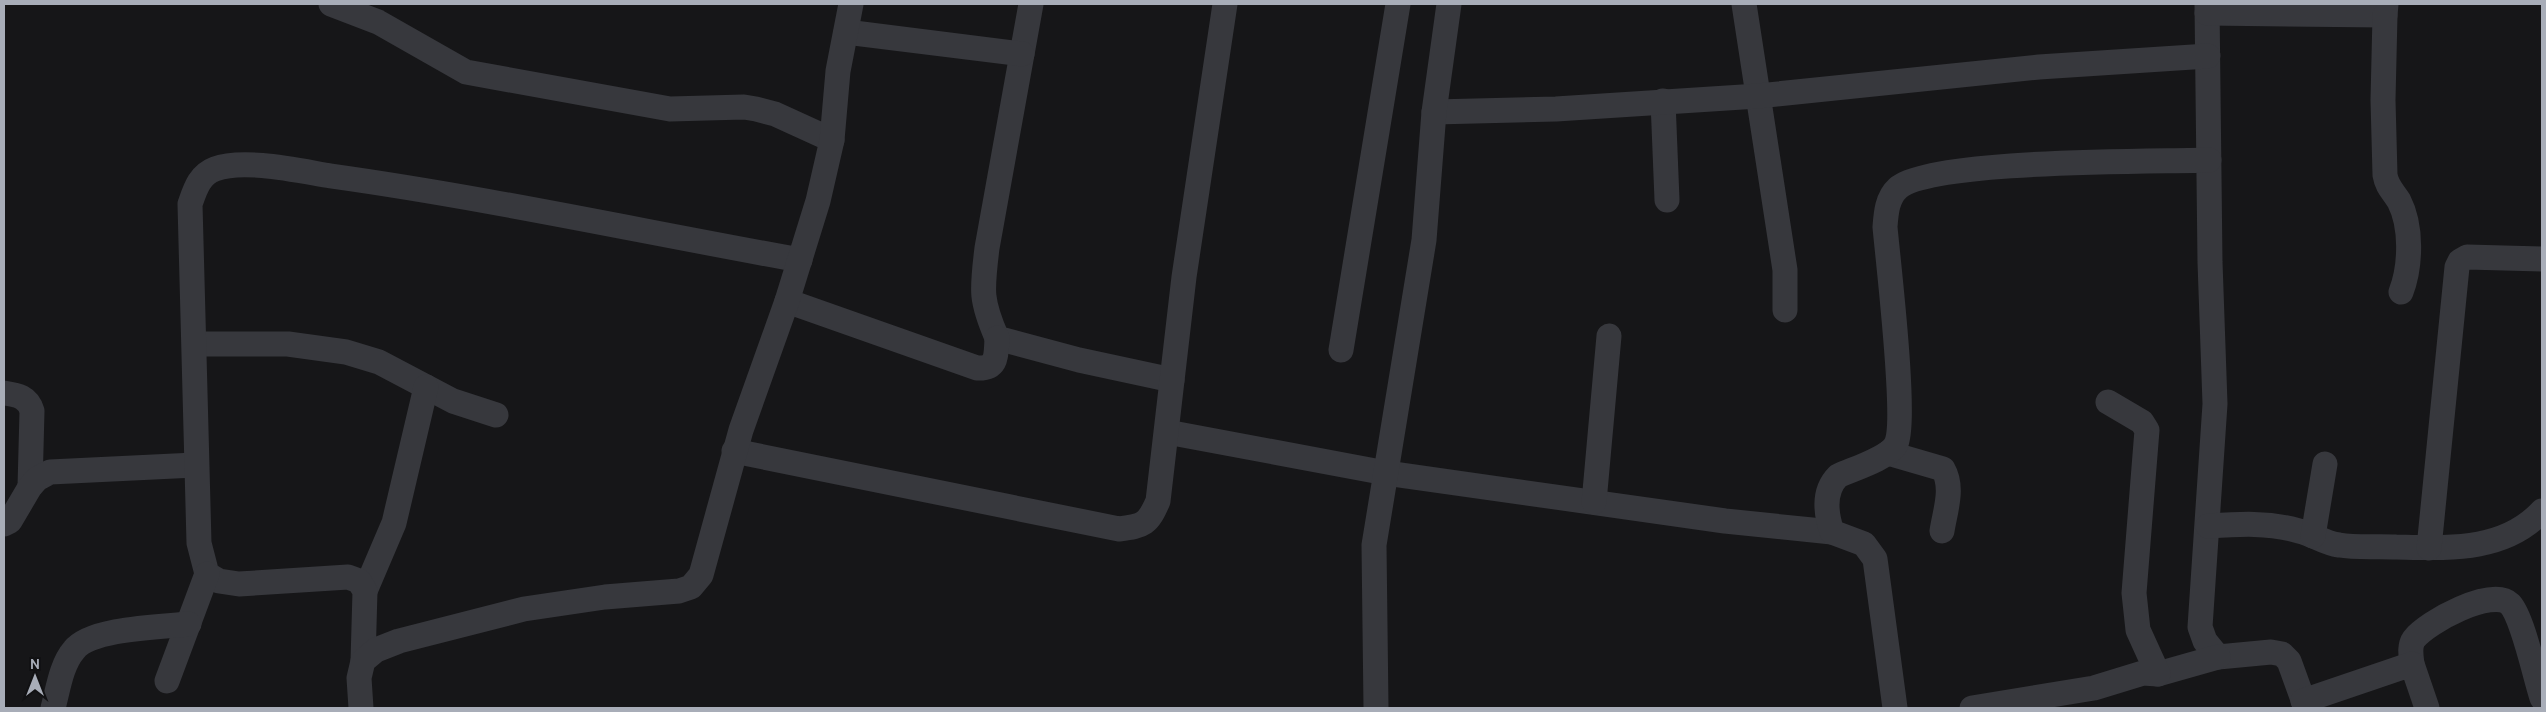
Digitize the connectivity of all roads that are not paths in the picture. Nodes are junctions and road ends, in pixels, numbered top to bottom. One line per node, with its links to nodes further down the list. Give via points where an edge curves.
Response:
1 (332, 4): 16 (street, via 378,22 466,72 670,110 756,109 775,114)
2 (851, 4): 10 (street)
3 (1031, 4): 11 (street)
4 (1225, 4): 28 (street)
5 (1398, 4): 27 (street)
6 (1449, 4): 15 (street)
7 (1744, 4): 13 (street)
8 (2207, 8): 9 (street); 12 (street)
9 (2385, 9): 21 (street, via 2384,175 2405,217 2408,268)
10 (846, 32): 11 (street); 16 (street, via 838,71)
11 (1022, 54): 25 (street, via 982,289 986,312)
12 (2208, 56): 13 (street, via 2039,68); 17 (street)
13 (1758, 96): 14 (street); 23 (street, via 1785,270)
14 (1663, 101): 15 (street, via 1556,110); 18 (street)
15 (1434, 112): 38 (street, via 1424,240)
16 (832, 140): 20 (street)
17 (2209, 160): 35 (street, via 2100,162 1973,170 1921,178 1898,188 1886,209 1885,227 1900,404 1898,440); 43 (street, via 2215,404)
18 (1667, 200)
19 (2542, 259): 47 (street, via 2467,257 2460,260 2457,267)
20 (800, 260): 22 (street); 26 (street, via 391,184 258,165 215,168 203,176 190,204)
21 (2401, 292)
22 (787, 301): 25 (street, via 977,368 994,363); 34 (street)
23 (1785, 310)
24 (1609, 336): 40 (street)
25 (997, 338): 28 (street)
26 (195, 344): 29 (street, via 288,344 346,352 379,362); 37 (street)
27 (1342, 350)
28 (1172, 380): 33 (street)
29 (426, 387): 32 (street, via 453,401); 49 (street, via 394,523)
30 (4, 393): 39 (street, via 22,397 29,402 32,411)
31 (2108, 402): 54 (street, via 2142,422 2147,430 2134,593 2138,630)
32 (496, 415)
33 (1167, 432): 34 (street, via 1158,501 1150,519 1139,527 1119,529); 38 (street)
34 (734, 451): 52 (street, via 706,562 691,587 679,592 567,601 514,611 399,641 376,650)
35 (1888, 453): 44 (street, via 1943,470 1948,477); 45 (street, via 1838,476 1832,482 1826,502)
36 (2325, 464): 46 (street)
37 (195, 465): 39 (street, via 50,472); 48 (street, via 199,543)
38 (1386, 473): 40 (street); 62 (street, via 1374,545)
39 (30, 487): 42 (street, via 18,510)
40 (1594, 502): 45 (street)
41 (2542, 511): 47 (street, via 2510,536 2486,544)
42 (4, 524)
43 (2208, 526): 46 (street, via 2262,524); 51 (street, via 2200,628 2205,641)
44 (1942, 531)
45 (1832, 532): 63 (street, via 1864,544 1875,559)
46 (2313, 536): 47 (street, via 2340,545)
47 (2429, 548)
48 (207, 574): 49 (street, via 219,581 239,584 348,577 358,581); 50 (street)
49 (365, 592): 52 (street)
50 (189, 624): 55 (street); 60 (street, via 102,635 85,641 67,661)
51 (2218, 657): 54 (street); 58 (street, via 2271,652 2282,654 2296,676)
52 (363, 661): 61 (street, via 359,678)
53 (2412, 664): 56 (street, via 2410,648 2414,638 2435,623 2467,605 2504,601 2510,605 2518,621); 58 (street); 65 (street)
54 (2158, 674): 57 (street, via 2143,673)
55 (167, 680)
56 (2542, 698)
57 (2065, 701): 59 (street)
58 (2304, 705)
59 (2008, 706): 64 (street)
60 (53, 708)
61 (361, 708)
62 (1376, 708)
63 (1895, 708)
64 (1972, 708)
65 (2427, 708)

